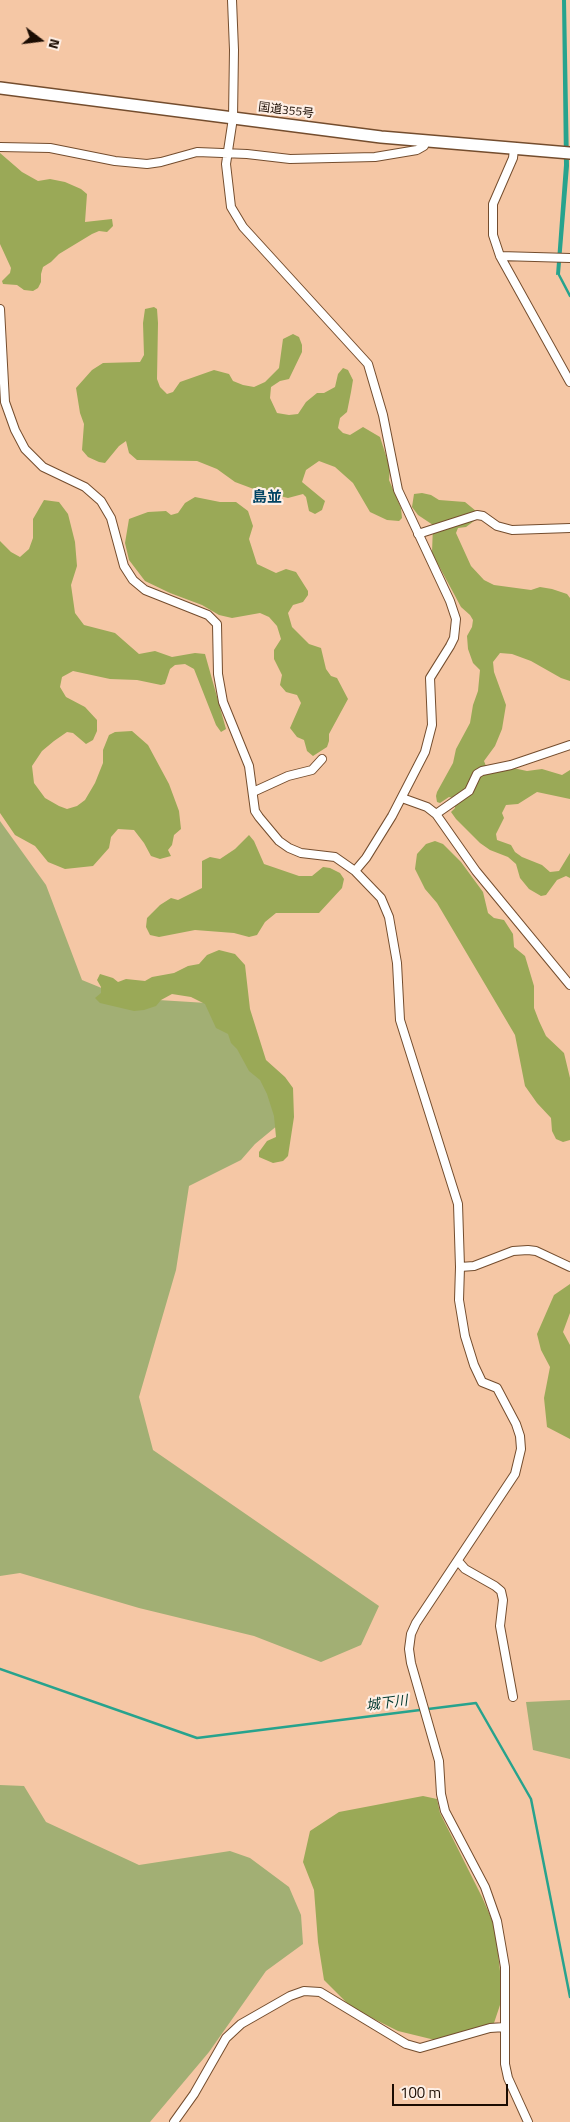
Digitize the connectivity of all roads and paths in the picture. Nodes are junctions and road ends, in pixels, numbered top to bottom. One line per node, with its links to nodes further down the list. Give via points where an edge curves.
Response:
1 (232, 0): 3 (street)
2 (0, 88): 3 (highway, 国道355号)
3 (233, 118): 4 (highway, 国道355号); 7 (street)
4 (425, 142): 6 (highway, 国道355号); 7 (street, via 417,150 375,157 290,158)
5 (0, 147): 7 (street, via 50,148 138,164 153,164 197,152)
6 (514, 149): 8 (highway, 国道355号); 9 (street, via 492,214 493,235)
7 (226, 154): 14 (street, via 230,200 243,227 368,364 383,415 398,490)
8 (570, 154)
9 (500, 256): 10 (street); 12 (street)
10 (570, 258)
11 (0, 309): 17 (street, via 5,402 14,430 25,449 43,467 85,487 101,501 111,518 124,566 138,586 208,615 217,624 218,674 223,702 249,766)
12 (570, 382)
13 (570, 528): 14 (street, via 512,530 476,515)
14 (418, 534): 18 (street, via 450,601 456,624 450,646 430,678 432,725 428,745)
15 (570, 745): 19 (street, via 482,771 469,790)
16 (322, 759): 17 (street, via 312,770 288,776)
17 (252, 792): 20 (street, via 255,811 284,845 301,853 335,857)
18 (402, 798): 19 (street, via 427,807); 20 (street)
19 (436, 814): 21 (street, via 476,871)
20 (355, 871): 22 (street, via 381,898 389,917 397,963 400,1020 458,1204)
21 (570, 985)
22 (460, 1267): 23 (street, via 474,1266 513,1250 536,1251); 24 (street, via 459,1300 474,1365 482,1382 497,1388 516,1424 521,1448 515,1474)
23 (570, 1267)
24 (458, 1561): 25 (street, via 465,1569 501,1591 500,1626); 26 (street, via 416,1623 409,1649 439,1762 445,1811 485,1887 497,1920 505,1967)
25 (513, 1697)
26 (505, 2027): 27 (street, via 508,2078); 28 (street, via 490,2028 420,2048 406,2044 320,1992 304,1991 241,2024 226,2038)
27 (527, 2121)
28 (174, 2122)

